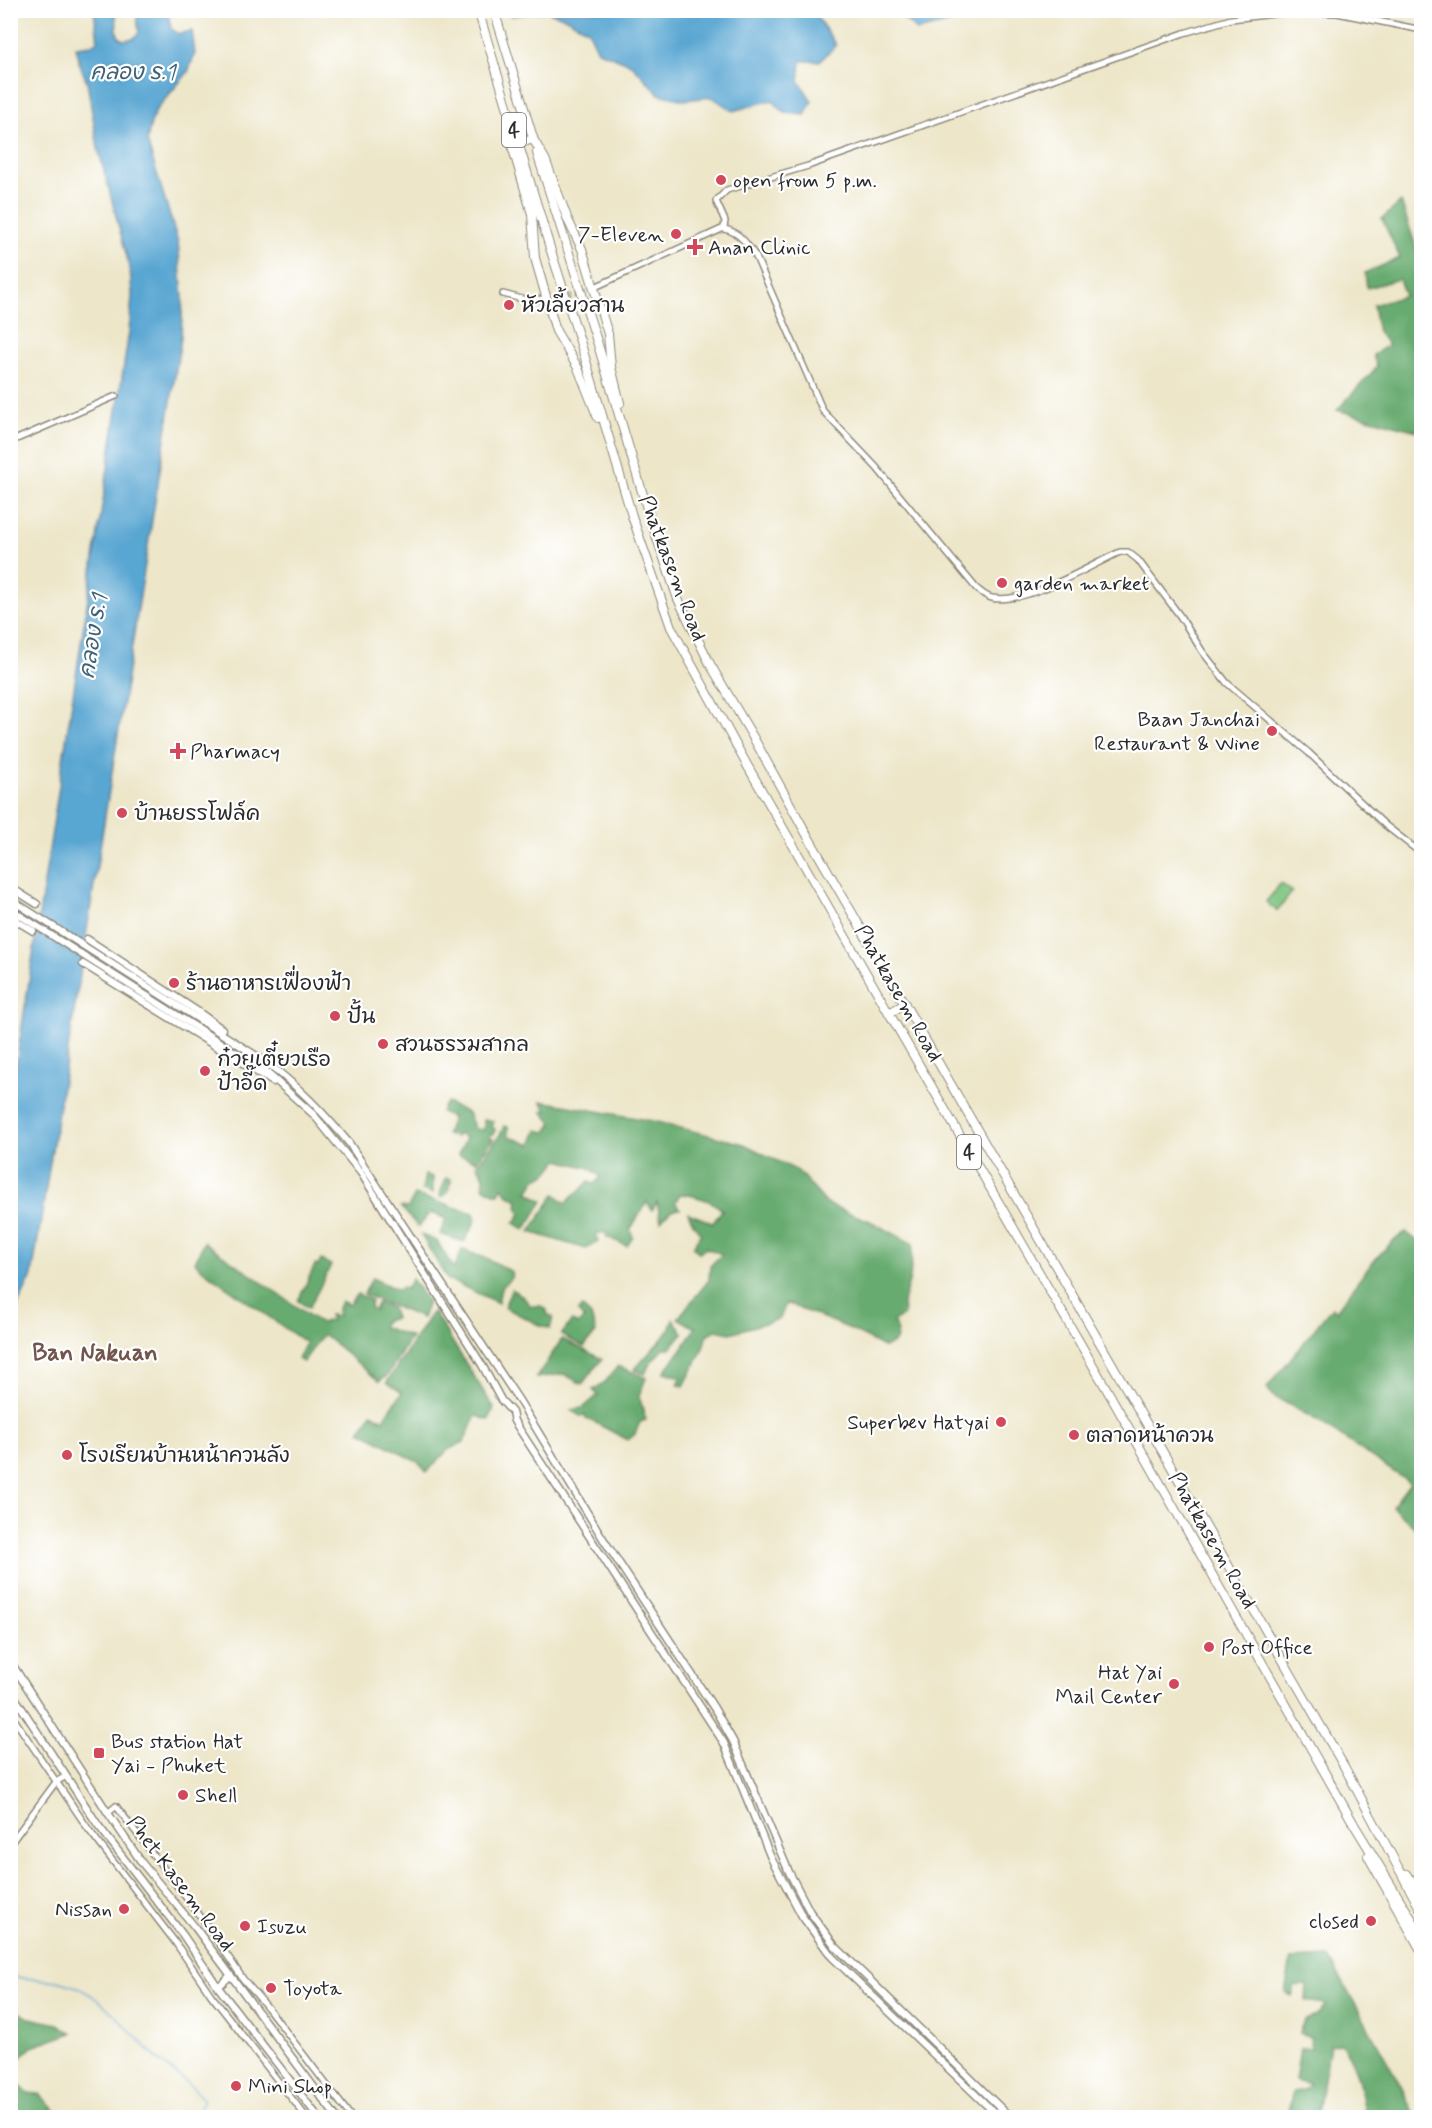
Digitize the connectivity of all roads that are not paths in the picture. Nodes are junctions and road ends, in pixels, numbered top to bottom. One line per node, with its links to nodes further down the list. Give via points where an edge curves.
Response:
1 (478, 10): 5 (highway, Phatkasem Road / 4)
2 (494, 10): 4 (highway, Phatkasem Road / 4)
3 (1422, 30): 7 (street, via 1337,13 1291,12 1231,19 1184,33 808,166 727,190 716,201 724,228)
4 (533, 139): 5 (highway); 7 (highway, via 545,159); 11 (highway, Phatkasem Road / 4, bridge)
5 (518, 144): 9 (highway, via 513,149 532,214 535,258); 12 (highway, Phatkasem Road / 4, bridge)
6 (724, 229): 14 (street, via 733,230 756,257 823,411 884,476 976,588 991,598 1027,594 1120,552 1128,552 1138,560 1227,683)
7 (595, 286): 11 (highway, via 608,334 620,401)
8 (503, 294): 9 (street, via 526,300)
9 (546, 299): 12 (highway, via 556,331 578,368)
10 (116, 396): 13 (street)
11 (618, 410): 23 (highway, Phatkasem Road / 4, via 678,598 710,664)
12 (605, 429): 24 (highway, Phatkasem Road / 4, via 671,627)
13 (10, 442)
14 (1422, 854)
15 (10, 887): 17 (main road)
16 (10, 898): 25 (main road)
17 (37, 904)
18 (10, 909): 26 (main road, via 265,1071)
19 (10, 917): 20 (main road)
20 (33, 931)
21 (87, 939): 25 (main road)
22 (83, 964): 26 (main road)
23 (905, 1004): 24 (highway); 36 (highway, Phatkasem Road / 4)
24 (889, 1013): 35 (highway, Phatkasem Road / 4)
25 (266, 1062): 27 (main road, via 296,1085 349,1143)
26 (292, 1094): 28 (main road, via 361,1173)
27 (567, 1478): 28 (main road); 49 (main road, via 733,1741 810,1912 835,1946)
28 (557, 1485): 48 (main road, via 724,1743 771,1858 814,1935 832,1957)
29 (10, 1661): 34 (main road, Phet Kasem Road)
30 (10, 1690): 32 (main road, Phet Kasem Road)
31 (10, 1713): 33 (street)
32 (66, 1776): 33 (street); 43 (main road, Phet Kasem Road)
33 (56, 1782): 37 (street); 44 (street)
34 (108, 1813): 42 (main road, Phet Kasem Road); 47 (street, via 116,1806)
35 (1355, 1826): 40 (highway, Phatkasem Road / 4); 41 (highway)
36 (1383, 1838): 38 (highway); 39 (highway, Phatkasem Road / 4)
37 (10, 1844)
38 (1422, 1897)
39 (1422, 1912)
40 (1422, 1936)
41 (1422, 1952)
42 (230, 1976): 43 (main road); 46 (main road, Phet Kasem Road)
43 (218, 1987): 45 (main road, Phet Kasem Road)
44 (307, 2118)
45 (319, 2118)
46 (338, 2118)
47 (351, 2118)
48 (1000, 2118)
49 (1011, 2118)

